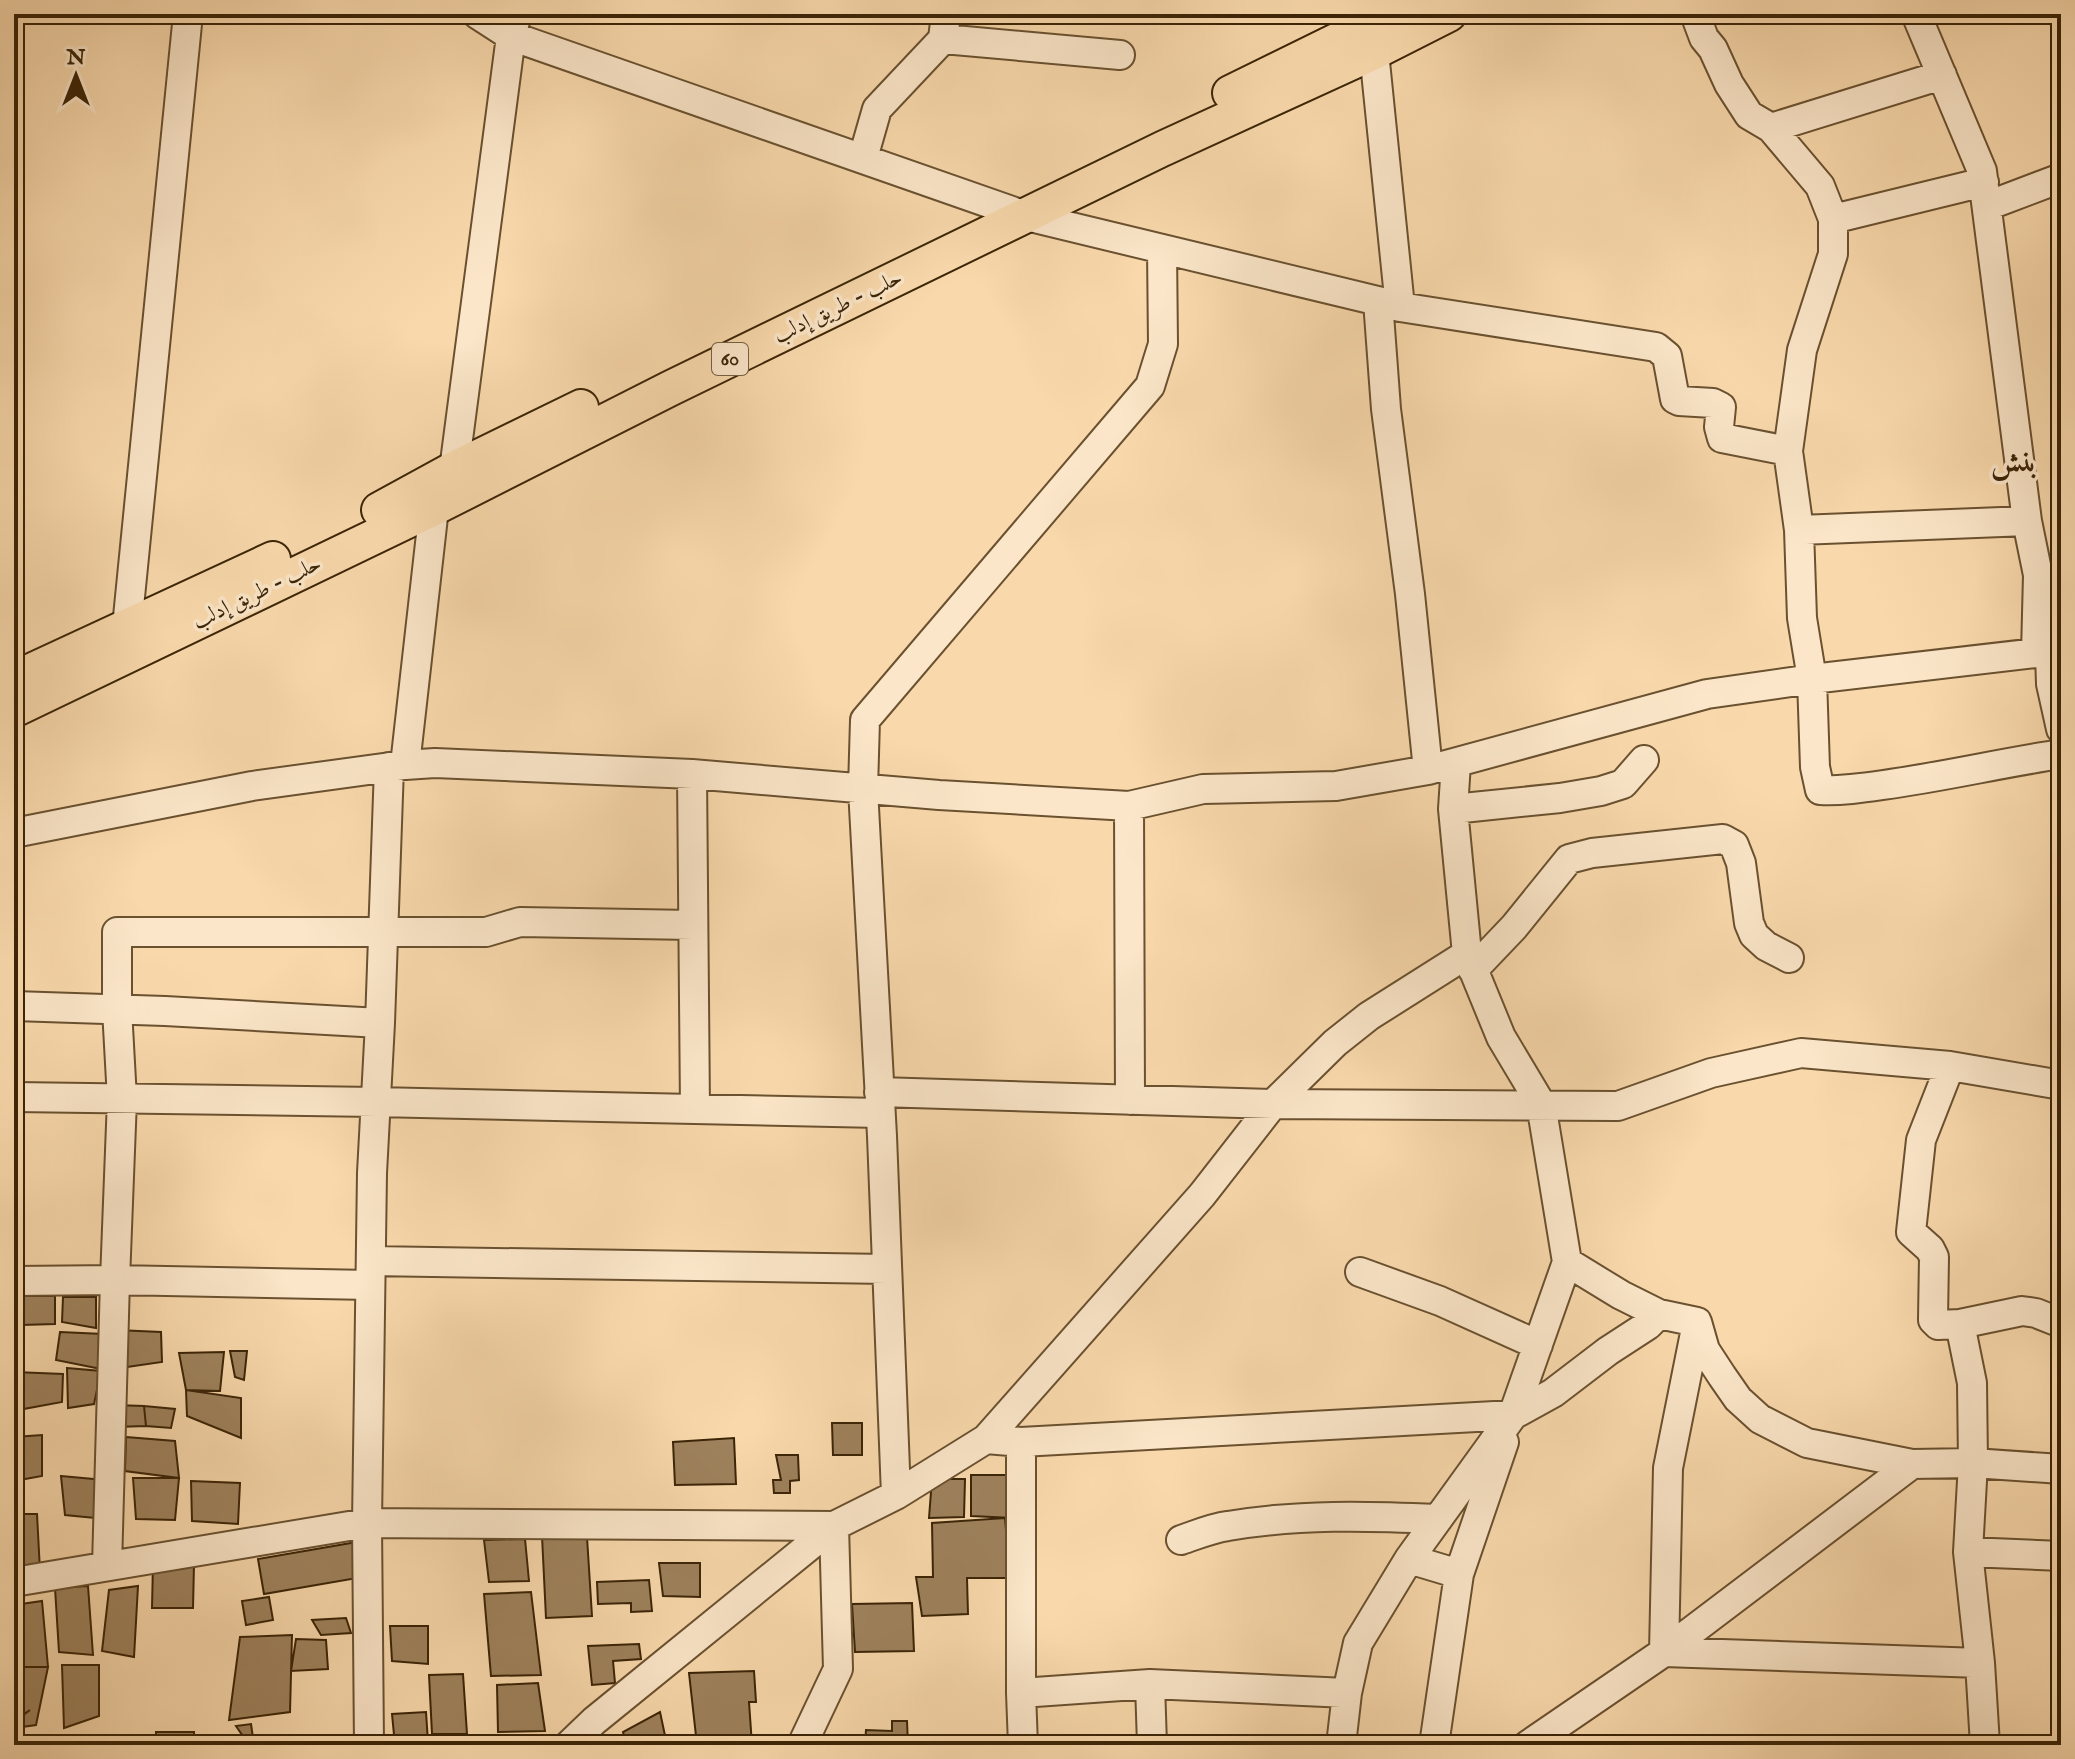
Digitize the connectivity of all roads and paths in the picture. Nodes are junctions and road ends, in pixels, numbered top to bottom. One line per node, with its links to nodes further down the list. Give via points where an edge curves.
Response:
1 (188, 14): 23 (street)
2 (477, 14): 6 (street)
3 (1449, 14): 7 (main road, حلب - طريق إدلب / 60)
4 (1695, 14): 11 (street, via 1749,115)
5 (1916, 14): 10 (street)
6 (514, 25): 12 (street); 20 (street)
7 (1375, 26): 15 (main road, حلب - طريق إدلب / 60); 18 (street)
8 (944, 27): 9 (street); 12 (street, via 877,109)
9 (1120, 55)
10 (1942, 75): 11 (street); 14 (street, via 1982,171)
11 (1771, 128): 16 (street, via 1820,186)
12 (863, 158): 15 (street)
13 (2061, 178): 14 (street)
14 (1986, 194): 16 (street); 21 (street)
15 (1013, 211): 17 (street); 20 (main road, حلب - طريق إدلب / 60)
16 (1833, 219): 19 (street, via 1833,254 1802,350)
17 (1162, 249): 18 (street); 35 (street, via 1163,344 1150,386 865,720)
18 (1389, 304): 19 (street, via 1656,347 1667,356 1675,399 1721,407 1722,438); 33 (street, via 1386,409)
19 (1788, 451): 22 (street)
20 (446, 492): 23 (main road, حلب - طريق إدلب / 60, via 375,513); 27 (main road, حلب - طريق إدلب / 60); 32 (street)
21 (2027, 521): 22 (street); 24 (street)
22 (1799, 530): 26 (street, via 1802,618)
23 (127, 627): 25 (main road, حلب - طريق إدلب / 60)
24 (2049, 653): 26 (street); 28 (street)
25 (14, 679)
26 (1812, 679): 29 (street, via 1820,790 1913,781); 31 (street, via 1707,694)
27 (14, 710)
28 (2061, 729)
29 (2061, 754)
30 (1644, 760): 37 (street, via 1623,784 1601,791)
31 (1456, 763): 33 (street); 37 (street)
32 (397, 766): 34 (street, via 435,763); 38 (street, via 252,786); 40 (street)
33 (1428, 770): 36 (street, via 1336,786 1203,789)
34 (692, 774): 35 (street); 39 (street)
35 (863, 789): 36 (street); 52 (street)
36 (1129, 806): 50 (street)
37 (1453, 809): 42 (street)
38 (14, 833)
39 (693, 925): 40 (street, via 520,922 486,932); 55 (street)
40 (384, 932): 44 (street, via 117,932); 45 (street)
41 (1789, 958): 42 (street, via 1754,935 1741,863 1734,845 1723,839 1569,859 1514,927)
42 (1470, 962): 53 (street, via 1369,1016); 54 (street, via 1501,1037)
43 (14, 1006): 44 (street)
44 (117, 1009): 45 (street); 49 (street)
45 (380, 1023): 51 (street)
46 (1950, 1066): 47 (street); 54 (street, via 1801,1053 1711,1073 1618,1106); 65 (street, via 1921,1140 1911,1232 1934,1257 1934,1323)
47 (2061, 1085)
48 (14, 1097): 49 (street)
49 (122, 1099): 51 (street); 60 (street)
50 (1130, 1100): 52 (street); 53 (street)
51 (376, 1102): 55 (street); 59 (street)
52 (880, 1103): 55 (street); 57 (street)
53 (1273, 1104): 54 (street); 68 (street, via 1202,1195)
54 (1541, 1104): 56 (street)
55 (695, 1109)
56 (1567, 1262): 62 (street); 66 (street)
57 (887, 1269): 59 (street); 73 (street)
58 (1360, 1272): 66 (street)
59 (370, 1273): 60 (street); 75 (street)
60 (115, 1280): 61 (street); 81 (street)
61 (14, 1281)
62 (1659, 1314): 63 (street); 67 (street, via 1553,1393)
63 (1697, 1322): 71 (street, via 1705,1350 1738,1399 1760,1419 1807,1443); 84 (street, via 1668,1468)
64 (2061, 1323): 65 (street, via 2022,1311)
65 (1960, 1324): 70 (street, via 1972,1383)
66 (1538, 1345): 67 (street)
67 (1513, 1415): 69 (street); 74 (street); 82 (street)
68 (986, 1439): 69 (street); 73 (street)
69 (1021, 1442): 87 (street)
70 (1973, 1463): 71 (street); 72 (street); 78 (street)
71 (1912, 1464): 84 (street)
72 (2061, 1469)
73 (896, 1495): 76 (street)
74 (1438, 1519): 77 (street, via 1295,1518 1226,1526); 80 (street)
75 (367, 1523): 76 (street); 81 (street); 89 (street)
76 (834, 1526): 90 (street); 91 (street, via 838,1669)
77 (1181, 1540)
78 (1968, 1552): 79 (street); 85 (street)
79 (2061, 1556)
80 (1409, 1559): 82 (street); 88 (street, via 1358,1643)
81 (107, 1566): 83 (street)
82 (1459, 1574): 95 (street)
83 (14, 1582)
84 (1664, 1652): 85 (street); 96 (street)
85 (1980, 1663): 97 (street)
86 (1150, 1684): 87 (street); 88 (street); 93 (street)
87 (1021, 1693): 92 (street)
88 (1347, 1693): 94 (street)
89 (369, 1745)
90 (569, 1745)
91 (802, 1745)
92 (1023, 1745)
93 (1152, 1745)
94 (1341, 1745)
95 (1434, 1745)
96 (1528, 1745)
97 (1985, 1745)

